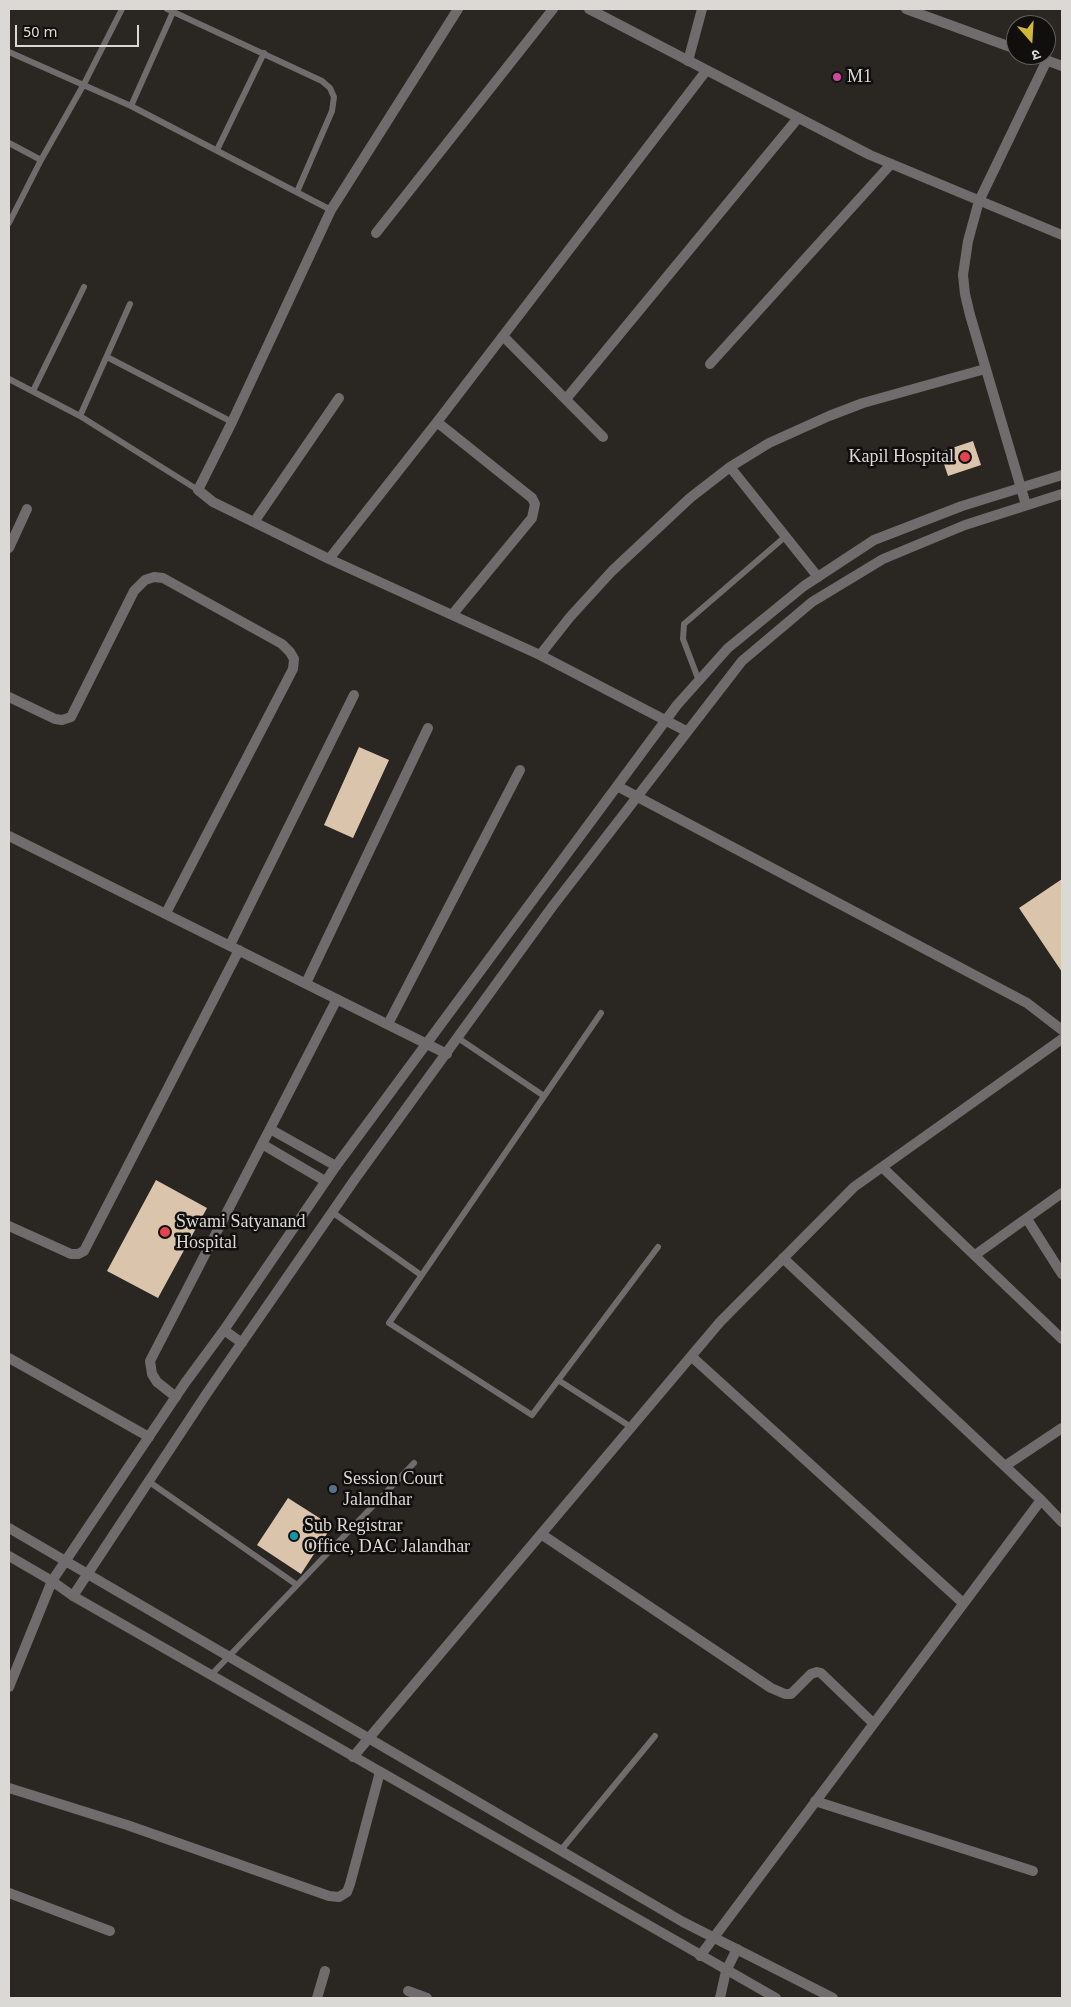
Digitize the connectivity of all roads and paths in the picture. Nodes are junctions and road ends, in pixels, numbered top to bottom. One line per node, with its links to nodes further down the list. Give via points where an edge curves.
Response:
1 (122, 9): 14 (lane)
2 (458, 9): 23 (street)
3 (553, 9): 25 (street)
4 (588, 9): 11 (street)
5 (702, 9): 11 (street)
6 (906, 9): 8 (street)
7 (170, 10): 10 (lane); 15 (lane)
8 (1006, 45)
9 (9, 52): 14 (lane)
10 (264, 53): 18 (lane); 21 (lane, via 322,81 334,97 332,111)
11 (688, 61): 13 (street)
12 (1046, 65): 22 (street)
13 (706, 71): 16 (street); 29 (street)
14 (84, 84): 15 (lane); 19 (lane)
15 (131, 106): 18 (lane)
16 (798, 118): 20 (street); 36 (street)
17 (9, 143): 19 (lane)
18 (217, 150): 21 (lane)
19 (42, 160): 24 (lane)
20 (891, 164): 22 (street); 31 (street)
21 (297, 192): 23 (lane)
22 (979, 201): 26 (street); 32 (street, via 968,240 963,275)
23 (330, 210): 38 (street)
24 (9, 223)
25 (376, 233)
26 (1062, 235)
27 (84, 287): 34 (lane)
28 (130, 304): 30 (lane)
29 (503, 336): 36 (street); 39 (street)
30 (106, 357): 37 (lane); 38 (lane)
31 (710, 364)
32 (985, 369): 41 (street, via 829,416 769,443); 43 (street)
33 (9, 379): 34 (lane)
34 (33, 391): 37 (lane)
35 (339, 398): 48 (street)
36 (566, 399): 40 (street)
37 (80, 416): 44 (lane)
38 (232, 422): 44 (street)
39 (437, 422): 51 (street); 53 (street, via 532,498 535,504 532,518)
40 (603, 437)
41 (730, 467): 49 (street); 54 (street, via 690,498 612,571)
42 (1062, 475): 43 (street)
43 (1021, 488): 46 (street); 52 (street, via 962,506 874,540)
44 (198, 490): 48 (street, via 213,502)
45 (1062, 494): 46 (street)
46 (1026, 505): 60 (street, via 965,525 883,559 812,602 742,661)
47 (28, 509): 50 (street)
48 (254, 522): 51 (street)
49 (786, 536): 52 (street); 55 (lane, via 684,624 683,638)
50 (9, 547)
51 (329, 559): 53 (street)
52 (818, 577): 55 (street, via 728,648)
53 (452, 615): 54 (street)
54 (540, 655): 58 (street)
55 (699, 681): 58 (street)
56 (354, 695): 66 (street)
57 (9, 698): 65 (street, via 56,720 71,717 134,592 145,580 154,577 163,578 282,644 290,652 294,659 293,669)
58 (666, 721): 60 (street); 62 (street)
59 (428, 728): 67 (street)
60 (686, 731): 63 (street)
61 (520, 770): 70 (street)
62 (617, 786): 63 (street); 74 (street)
63 (637, 796): 71 (street, via 1027,1003); 72 (street)
64 (9, 836): 65 (street)
65 (166, 913): 66 (street)
66 (235, 948): 67 (street); 85 (street, via 84,1251 71,1254)
67 (306, 983): 68 (street)
68 (338, 999): 70 (street); 77 (street)
69 (601, 1013): 76 (lane)
70 (388, 1024): 74 (street)
71 (1062, 1030)
72 (458, 1038): 75 (street); 76 (lane)
73 (1062, 1039): 80 (street)
74 (426, 1043): 75 (street); 79 (street)
75 (447, 1054): 83 (street)
76 (544, 1096): 90 (lane)
77 (270, 1129): 78 (street); 79 (street)
78 (262, 1144): 81 (street); 97 (street, via 150,1360 157,1382)
79 (336, 1166): 81 (street)
80 (882, 1167): 87 (street); 88 (street, via 854,1186)
81 (325, 1181): 91 (street)
82 (1062, 1193): 84 (street)
83 (332, 1212): 90 (lane); 93 (street)
84 (1027, 1219): 87 (street); 89 (street)
85 (9, 1226)
86 (658, 1247): 96 (lane)
87 (975, 1255): 92 (street)
88 (783, 1258): 94 (street); 102 (street)
89 (1062, 1274)
90 (421, 1275): 96 (lane, via 389,1324 532,1415)
91 (224, 1330): 93 (street); 97 (street)
92 (1062, 1339)
93 (242, 1342): 103 (street)
94 (691, 1356): 98 (street); 114 (street)
95 (9, 1358): 100 (street)
96 (558, 1380): 98 (lane)
97 (176, 1397): 100 (street)
98 (631, 1427): 107 (street)
99 (1062, 1428): 102 (street)
100 (149, 1437): 109 (street)
101 (414, 1463): 112 (lane)
102 (1005, 1466): 104 (street)
103 (148, 1481): 110 (street); 112 (lane)
104 (1041, 1500): 105 (street); 114 (street)
105 (1062, 1522)
106 (9, 1528): 109 (street)
107 (541, 1534): 118 (street, via 779,1693 791,1694 810,1674 821,1673); 120 (street)
108 (9, 1556): 111 (street)
109 (65, 1561): 110 (street); 111 (street)
110 (87, 1574): 113 (street); 115 (street)
111 (52, 1581): 113 (street); 117 (street)
112 (297, 1585): 115 (lane)
113 (73, 1596): 116 (street)
114 (963, 1604): 118 (street)
115 (228, 1656): 116 (lane); 120 (street)
116 (211, 1675): 121 (street)
117 (9, 1687)
118 (873, 1723): 124 (street)
119 (655, 1736): 125 (lane)
120 (369, 1738): 121 (street); 125 (street)
121 (353, 1757): 122 (street)
122 (380, 1772): 123 (street, via 350,1884 347,1892 339,1897); 131 (street)
123 (9, 1788)
124 (815, 1801): 126 (street); 129 (street)
125 (561, 1850): 129 (street)
126 (1032, 1871)
127 (9, 1893): 128 (street)
128 (110, 1931)
129 (714, 1937): 130 (street); 131 (street)
130 (737, 1949): 133 (street); 139 (street)
131 (700, 1956): 133 (street)
132 (325, 1971): 135 (street)
133 (726, 1971): 137 (street); 138 (street)
134 (408, 1991): 136 (street)
135 (316, 1998)
136 (427, 1998)
137 (720, 1998)
138 (776, 1998)
139 (833, 1998)

